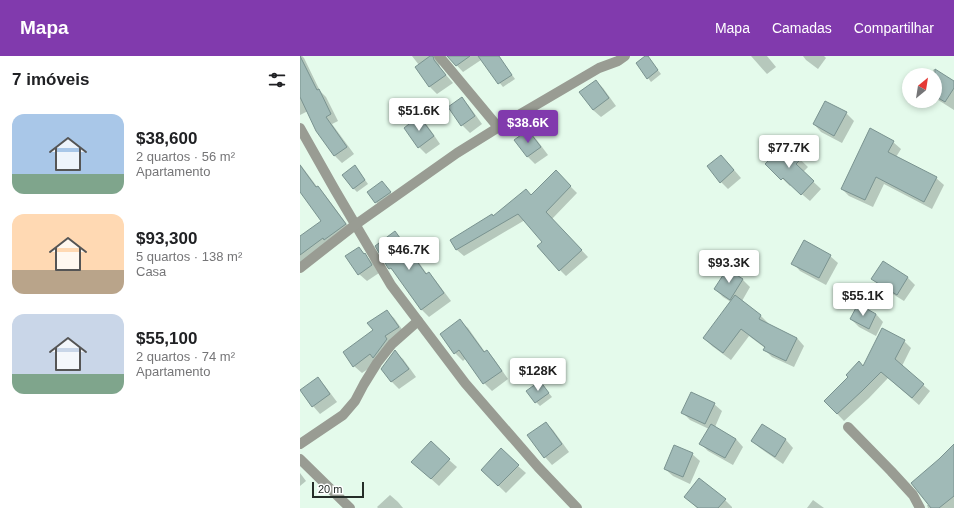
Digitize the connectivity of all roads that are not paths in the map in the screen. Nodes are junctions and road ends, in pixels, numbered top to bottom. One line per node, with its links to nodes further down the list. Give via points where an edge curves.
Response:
1 (439, 56): 3 (street)
2 (625, 56): 3 (street, via 599,68)
3 (498, 127): 5 (street)
4 (300, 128): 5 (street)
5 (355, 224): 6 (street); 7 (street, via 391,285)
6 (300, 268)
7 (418, 321): 9 (street, via 392,344 376,363 355,401 343,415); 12 (street, via 465,383)
8 (848, 427): 13 (street, via 913,495)
9 (300, 444)
10 (300, 459): 11 (street)
11 (350, 508)
12 (577, 508)
13 (920, 508)

